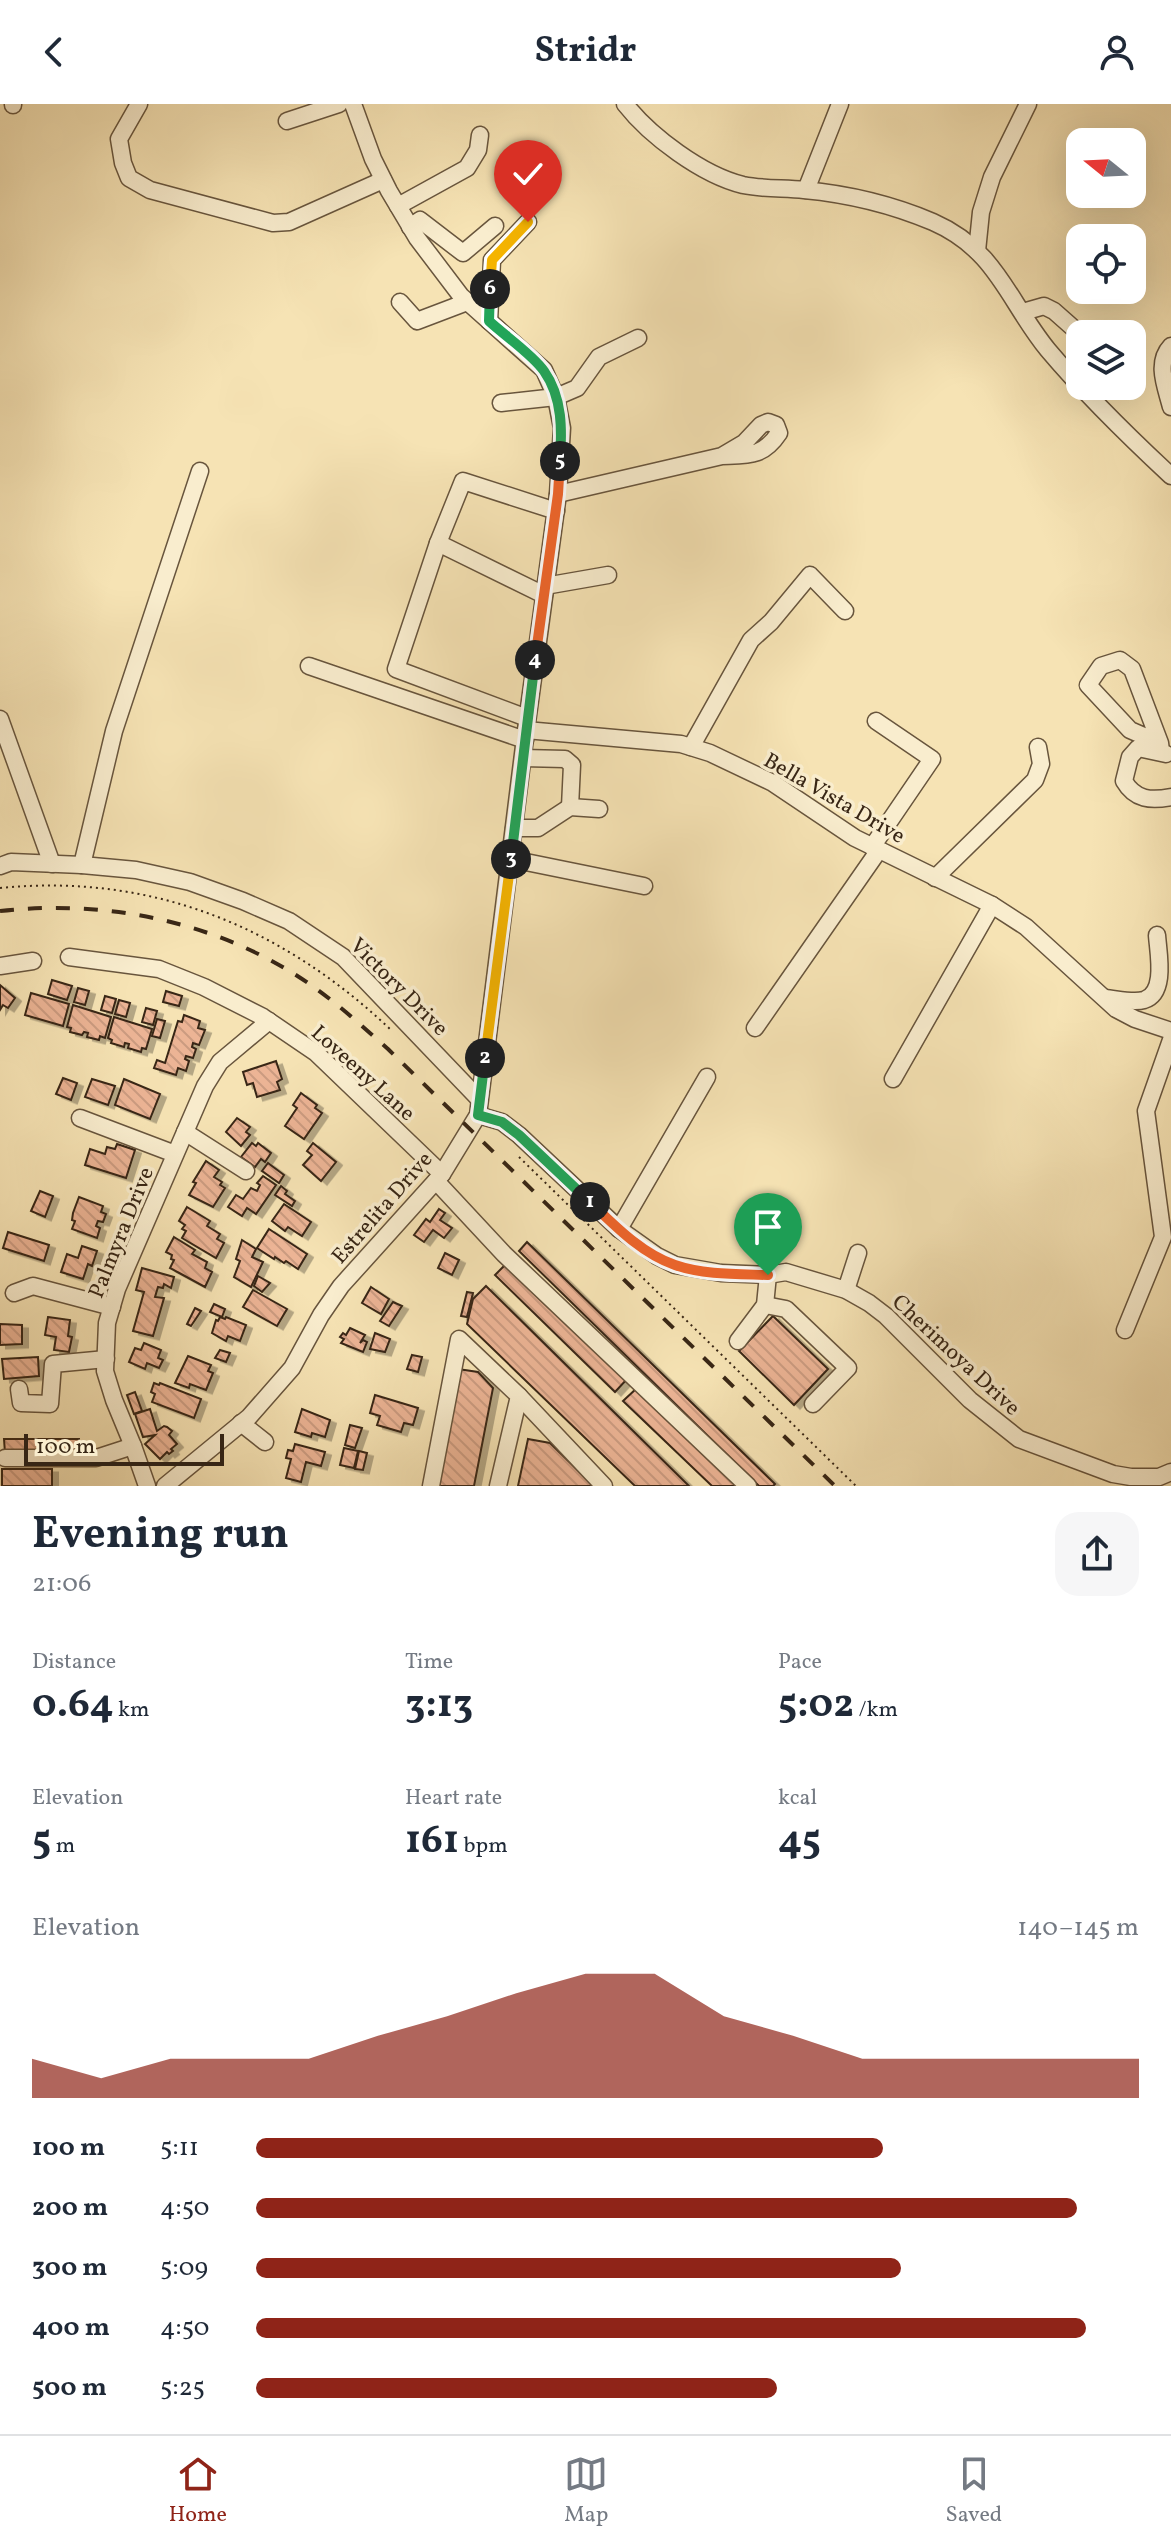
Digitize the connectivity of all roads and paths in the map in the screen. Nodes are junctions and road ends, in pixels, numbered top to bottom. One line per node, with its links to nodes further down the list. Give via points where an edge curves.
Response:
1 (139, 104): 9 (street, via 119,139 129,178 150,190 273,223 289,222)
2 (339, 104): 7 (street)
3 (353, 104): 9 (street, Estrelita Drive)
4 (625, 104): 10 (street, via 637,120 684,156 725,179)
5 (840, 104): 10 (street)
6 (1028, 104): 15 (street, via 992,177)
7 (287, 121)
8 (480, 135): 11 (street, via 467,168)
9 (383, 180): 11 (street, Estrelita Drive)
10 (806, 190): 15 (street, via 861,199 933,222)
11 (398, 206): 14 (street, Estrelita Drive)
12 (528, 222): 19 (street, via 492,260)
13 (495, 226): 14 (street, via 463,253 420,220)
14 (410, 227): 17 (street, Estrelita Drive)
15 (977, 251): 18 (street)
16 (400, 302): 17 (street, via 417,321)
17 (467, 302): 19 (street, Estrelita Drive)
18 (1023, 312): 20 (street, via 1044,306); 23 (street)
19 (489, 321): 24 (street, Estrelita Drive, via 544,370)
20 (1066, 322)
21 (638, 338): 24 (street, via 599,357 577,388)
22 (1171, 346): 27 (street, via 1163,357 1163,376)
23 (1066, 369)
24 (556, 397): 26 (street); 31 (street, Estrelita Drive, via 562,428)
25 (1094, 400): 30 (street)
26 (501, 403)
27 (1171, 407)
28 (722, 456): 31 (street)
29 (200, 471): 50 (street, via 114,731)
30 (1170, 472)
31 (557, 502): 32 (street, via 463,481); 34 (street, Estrelita Drive)
32 (438, 543): 34 (street); 39 (street, via 396,669)
33 (608, 575): 34 (street)
34 (545, 590): 39 (street, Estrelita Drive)
35 (845, 611): 40 (street, via 810,575 751,640)
36 (309, 666): 39 (street)
37 (0, 719): 49 (street)
38 (876, 721): 47 (street, via 932,759)
39 (525, 736): 40 (street, Bella Vista Drive); 44 (street, via 572,765); 46 (street, Estrelita Drive)
40 (691, 747): 47 (street, Bella Vista Drive, via 773,783)
41 (1038, 747): 52 (street, via 1041,764 1035,780)
42 (1164, 750): 42 (street, via 1132,669 1120,660 1101,666 1088,685 1130,730); 43 (street, via 1138,748 1124,781 1130,792 1147,800)
43 (1171, 797)
44 (570, 807): 45 (street); 46 (street, via 538,828)
45 (599, 809)
46 (514, 828): 48 (street, Estrelita Drive)
47 (876, 848): 52 (street, Bella Vista Drive); 61 (street)
48 (511, 859): 53 (street); 66 (street, Estrelita Drive)
49 (52, 864): 50 (street, Victory Drive); 51 (street, Victory Drive)
50 (82, 865): 66 (street, Victory Drive, via 190,882 289,921 343,957)
51 (0, 866)
52 (935, 878): 54 (street, Bella Vista Drive)
53 (644, 886)
54 (992, 905): 59 (street, Bella Vista Drive, via 1026,927); 65 (street)
55 (1157, 935): 59 (street, via 1159,982 1154,992 1139,1001)
56 (69, 957): 60 (street, Loveeny Lane, via 159,969)
57 (33, 961): 58 (street)
58 (0, 966)
59 (1105, 998): 62 (street, Bella Vista Drive, via 1135,1019)
60 (269, 1021): 68 (street, Palmyra Drive, via 220,1062); 71 (street, Loveeny Lane, via 316,1053)
61 (755, 1028)
62 (1171, 1031)
63 (1171, 1040): 79 (street, via 1146,1111 1163,1237)
64 (707, 1077): 72 (street)
65 (893, 1079)
66 (479, 1107): 71 (street, Estrelita Drive); 72 (street, Cherimoya Drive, via 519,1135)
67 (80, 1118): 69 (street)
68 (185, 1132): 69 (street, Palmyra Drive); 70 (street)
69 (175, 1154): 78 (street, Palmyra Drive)
70 (246, 1171)
71 (439, 1178): 85 (street, Estrelita Drive, via 341,1286 292,1368); 95 (street, Loveeny Lane, via 504,1254)
72 (619, 1229): 74 (street, Cherimoya Drive, via 675,1265)
73 (858, 1253): 75 (street)
74 (768, 1275): 75 (street, Cherimoya Drive, via 786,1272); 77 (street)
75 (846, 1290): 89 (street, Cherimoya Drive, via 886,1316 970,1400 1019,1439 1113,1474 1159,1477)
76 (14, 1293): 78 (street, via 33,1286)
77 (765, 1305): 80 (street); 84 (street, via 786,1309 848,1368)
78 (112, 1307): 81 (street, Palmyra Drive)
79 (1125, 1330)
80 (738, 1341)
81 (106, 1359): 82 (street, via 53,1364 50,1404 21,1403); 87 (street, Palmyra Drive, via 114,1400)
82 (19, 1389)
83 (519, 1396): 92 (street, via 459,1339); 93 (street); 94 (street)
84 (813, 1404)
85 (241, 1423): 86 (street); 91 (street, Estrelita Drive)
86 (265, 1442)
87 (133, 1446): 88 (street, via 96,1458); 90 (street, Palmyra Drive)
88 (5, 1458)
89 (1171, 1472)
90 (147, 1486)
91 (165, 1486)
92 (431, 1486)
93 (498, 1486)
94 (604, 1486)
95 (748, 1486)

